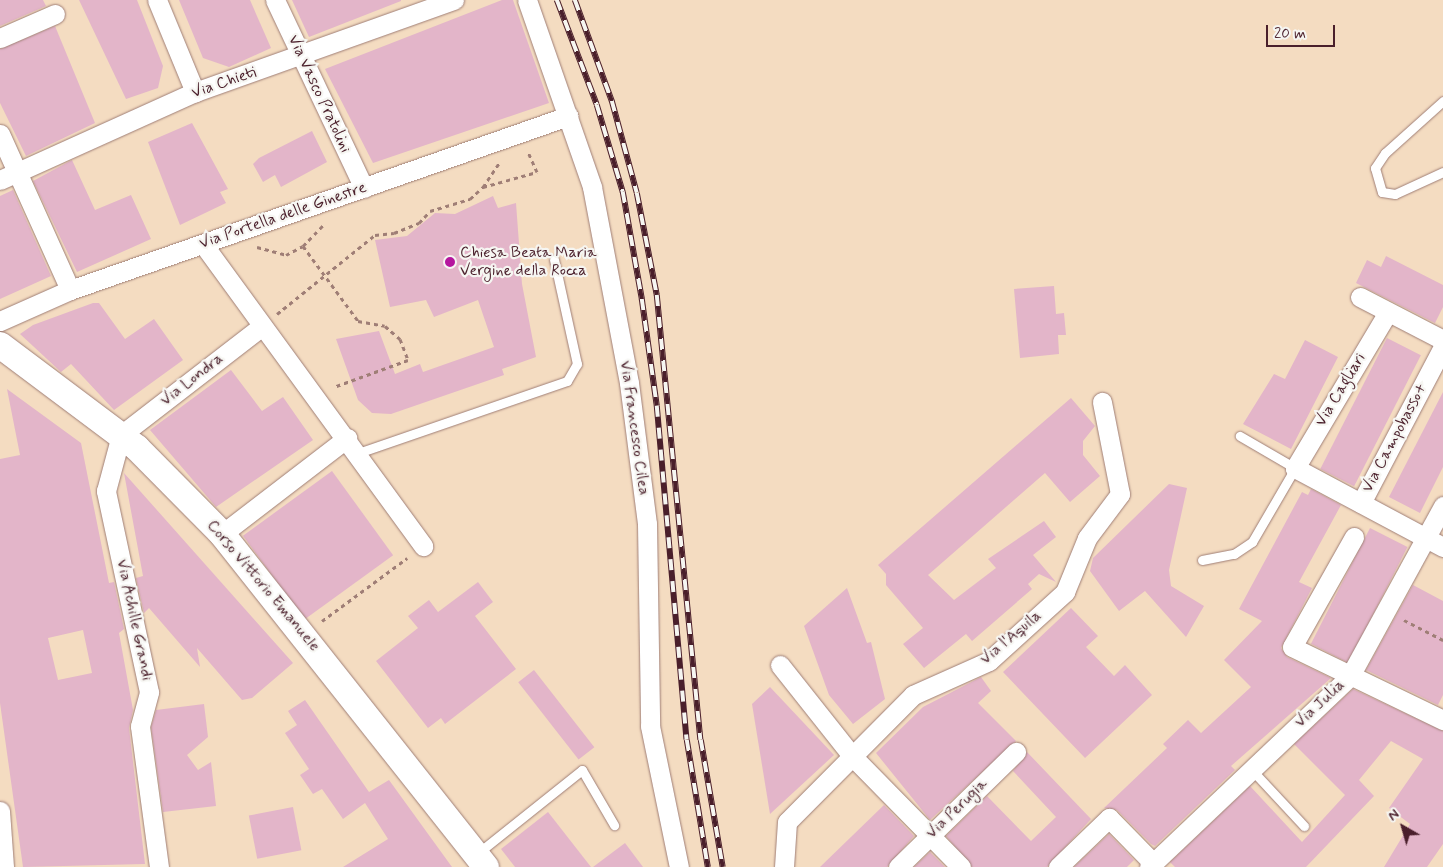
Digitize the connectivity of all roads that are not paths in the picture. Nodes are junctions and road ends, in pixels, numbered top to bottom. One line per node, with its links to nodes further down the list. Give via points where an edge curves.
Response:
1 (157, 0): 8 (street)
2 (275, 0): 7 (street, Via Vasco Pratolini)
3 (454, 0): 7 (street, Via Chieti)
4 (527, 0): 10 (street, Via Francesco Cilea)
5 (54, 14): 6 (street)
6 (0, 38)
7 (301, 58): 8 (street, Via Chieti); 15 (street, Via Vasco Pratolini)
8 (195, 92): 12 (street, Via Chieti)
9 (1443, 101): 13 (lane, via 1375,168 1382,192 1396,194)
10 (568, 116): 15 (street, Via Portella delle Ginestre); 53 (street, Via Francesco Cilea, via 592,187 644,478 650,726)
11 (0, 134): 12 (street)
12 (17, 172): 14 (street, Via Chieti); 18 (street)
13 (1443, 172)
14 (0, 180)
15 (364, 188): 16 (street, Via Portella delle Ginestre)
16 (203, 244): 18 (street, Via Portella delle Ginestre); 22 (street)
17 (554, 259): 29 (lane, via 577,364 567,382)
18 (70, 290): 21 (street, Via Portella delle Ginestre)
19 (1360, 297): 20 (street)
20 (1388, 312): 23 (street); 30 (street, Via Cagliari)
21 (0, 321)
22 (262, 326): 27 (street, Via Londra); 29 (street)
23 (1443, 340)
24 (0, 345): 27 (main road, Corso Vittorio Emanuele)
25 (1443, 347): 31 (street, Via Campobasso+)
26 (1102, 402): 43 (street, Via l'Aquila, via 1120,494 1087,538 1065,592 989,660 913,695)
27 (121, 435): 33 (main road, Corso Vittorio Emanuele); 52 (street, Via Achille Grandi, via 106,490 149,692 140,726)
28 (1240, 436): 30 (lane)
29 (353, 445): 33 (street); 36 (street)
30 (1295, 468): 31 (street); 38 (lane, via 1252,542 1234,554)
31 (1361, 503): 35 (street)
32 (1443, 506): 35 (street, Via Julia)
33 (222, 534): 49 (main road, Corso Vittorio Emanuele)
34 (1354, 537): 40 (street, via 1292,648)
35 (1425, 538): 37 (street); 40 (street, Via Julia)
36 (423, 546)
37 (1443, 547)
38 (1202, 560)
39 (780, 665): 43 (street)
40 (1350, 676): 41 (street); 44 (street, Via Julia)
41 (1443, 720)
42 (1016, 752): 48 (street, Via Perugia)
43 (853, 757): 48 (street); 54 (street, Via l'Aquila, via 788,822)
44 (1251, 769): 47 (lane); 50 (street, Via Julia)
45 (0, 820): 51 (street)
46 (614, 825): 49 (lane, via 582,770)
47 (1304, 826)
48 (930, 836): 55 (street, Via Perugia); 56 (street)
49 (481, 861)
50 (1152, 866): 57 (street, via 1109,818)
51 (4, 867)
52 (159, 867)
53 (679, 867)
54 (784, 867)
55 (898, 867)
56 (961, 867)
57 (1058, 867)

